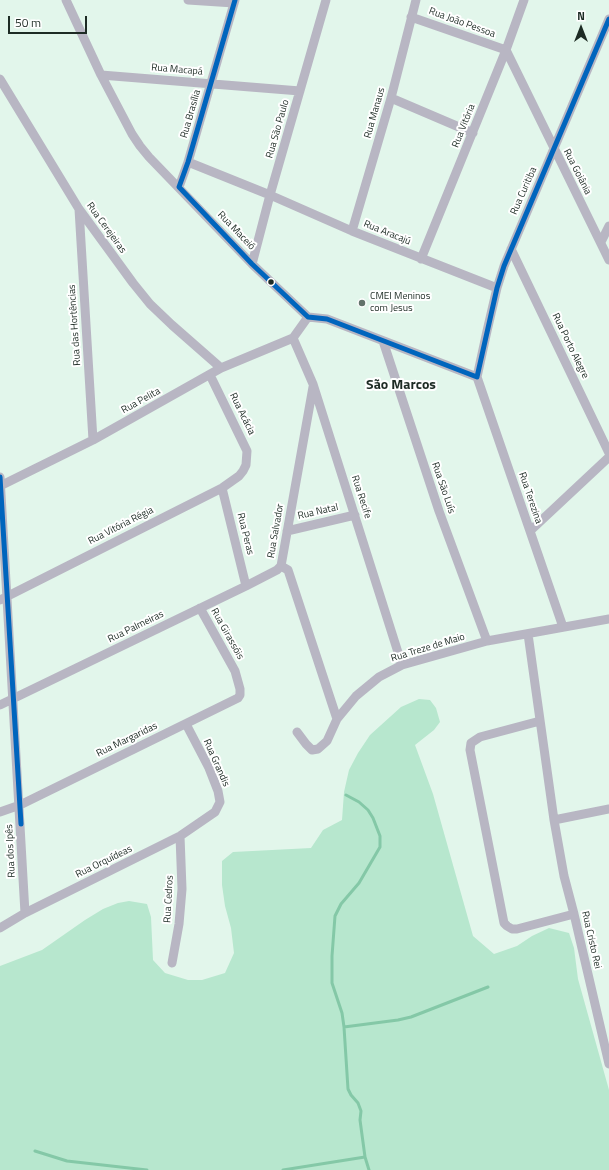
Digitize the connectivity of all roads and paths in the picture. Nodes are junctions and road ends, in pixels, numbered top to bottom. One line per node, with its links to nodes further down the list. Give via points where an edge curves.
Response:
1 (66, 0): 10 (street, Rua Maceió)
2 (188, 0): 6 (street)
3 (326, 0): 13 (street, Rua São Paulo)
4 (416, 0): 7 (street, Rua Manaus)
5 (524, 0): 9 (street, Rua Vitória)
6 (234, 1): 12 (street, Rua Brasília)
7 (411, 17): 9 (street, Rua João Pessoa); 14 (street, Rua Manaus)
8 (609, 19): 16 (street, Rua Curitiba)
9 (506, 50): 15 (street, Rua Vitória); 16 (street, Rua Goiânia)
10 (101, 75): 12 (street, Rua Macapá); 18 (street, Rua Maceió, via 140,146)
11 (0, 79): 20 (street, Rua Cerejeiras)
12 (211, 83): 13 (street, Rua Macapá); 17 (street, Rua Brasília)
13 (300, 91): 19 (street, Rua São Paulo)
14 (391, 98): 15 (street); 22 (street, Rua Manaus)
15 (473, 133): 25 (street, Rua Vitória)
16 (554, 150): 23 (street, Rua Goiânia); 24 (street, Rua Curitiba)
17 (188, 162): 18 (street, Rua Brasília); 19 (street, Rua Aracajú)
18 (179, 187): 27 (street, Rua Maceió)
19 (270, 195): 22 (street, Rua Aracajú); 27 (street, Rua São Paulo)
20 (79, 209): 32 (street, Rua Cerejeiras, via 150,304); 36 (street, Rua das Hortências)
21 (609, 226): 23 (street)
22 (352, 232): 25 (street, Rua Aracajú)
23 (601, 242): 26 (street, Rua Goiânia)
24 (511, 249): 28 (street, Rua Curitiba); 37 (street, Rua Porto Alegre)
25 (421, 259): 28 (street, Rua Aracajú)
26 (609, 260)
27 (252, 264): 29 (street, Rua Maceió)
28 (497, 288): 34 (street, Rua Curitiba)
29 (308, 317): 30 (street); 31 (street, via 327,319)
30 (293, 338): 32 (street, Rua Pelita); 35 (street, Rua Recife)
31 (383, 341): 34 (street); 53 (street, Rua São Luís, via 439,511)
32 (221, 368): 33 (street, Rua Pelita)
33 (210, 375): 36 (street, Rua Pelita); 39 (street, Rua Acácia, via 247,451)
34 (477, 377): 44 (street, Rua Terezina)
35 (313, 384): 42 (street, Rua Recife); 43 (street, Rua Salvador)
36 (94, 440): 40 (street, Rua Pelita)
37 (609, 453)
38 (609, 457): 44 (street)
39 (246, 465): 41 (street, Rua Vitória Régia, via 239,476)
40 (0, 483): 45 (street, Rua dos Ipês)
41 (222, 488): 47 (street, Rua Peras); 48 (street, Rua Vitória Régia)
42 (355, 514): 43 (street, Rua Natal); 54 (street, Rua Recife)
43 (287, 531): 46 (street, Rua Salvador)
44 (530, 531): 51 (street, Rua Terezina)
45 (3, 564): 48 (street, Rua dos Ipês)
46 (281, 566): 47 (street, Rua Palmeiras); 58 (street, Rua Salvador, via 288,570)
47 (246, 586): 49 (street, Rua Palmeiras)
48 (4, 598): 56 (street, Rua dos Ipês)
49 (200, 608): 55 (street, Rua Girassóis); 56 (street, Rua Palmeiras)
50 (609, 620): 51 (street, Rua Treze de Maio)
51 (563, 627): 52 (street, Rua Treze de Maio)
52 (528, 634): 53 (street, Rua Treze de Maio); 59 (street, Rua Cristo Rei)
53 (487, 642): 54 (street, Rua Treze de Maio)
54 (402, 665): 58 (street, Rua Treze de Maio, via 378,677 367,686)
55 (235, 671): 60 (street, Rua Margaridas, via 240,689 238,698)
56 (14, 698): 57 (street, Rua Palmeiras); 62 (street, Rua dos Ipês)
57 (0, 705)
58 (337, 719): 61 (street, Rua Treze de Maio, via 327,741 318,749 312,750)
59 (540, 721): 66 (street, Rua Cristo Rei); 69 (street, via 480,737 472,743 470,750 504,923 517,929)
60 (186, 724): 62 (street, Rua Margaridas); 65 (street, Rua Grandis, via 218,791 220,802)
61 (297, 732)
62 (20, 805): 64 (street, Rua Margaridas); 68 (street, Rua dos Ipês)
63 (609, 810): 66 (street)
64 (0, 812)
65 (215, 812): 67 (street, Rua Orquídeas)
66 (554, 820): 69 (street, Rua Cristo Rei)
67 (180, 836): 68 (street, Rua Orquídeas); 71 (street, Rua Cedros, via 182,889)
68 (25, 913): 70 (street, Rua Orquídeas)
69 (574, 914): 72 (street, Rua Cristo Rei)
70 (0, 928)
71 (172, 963)
72 (609, 1064)

